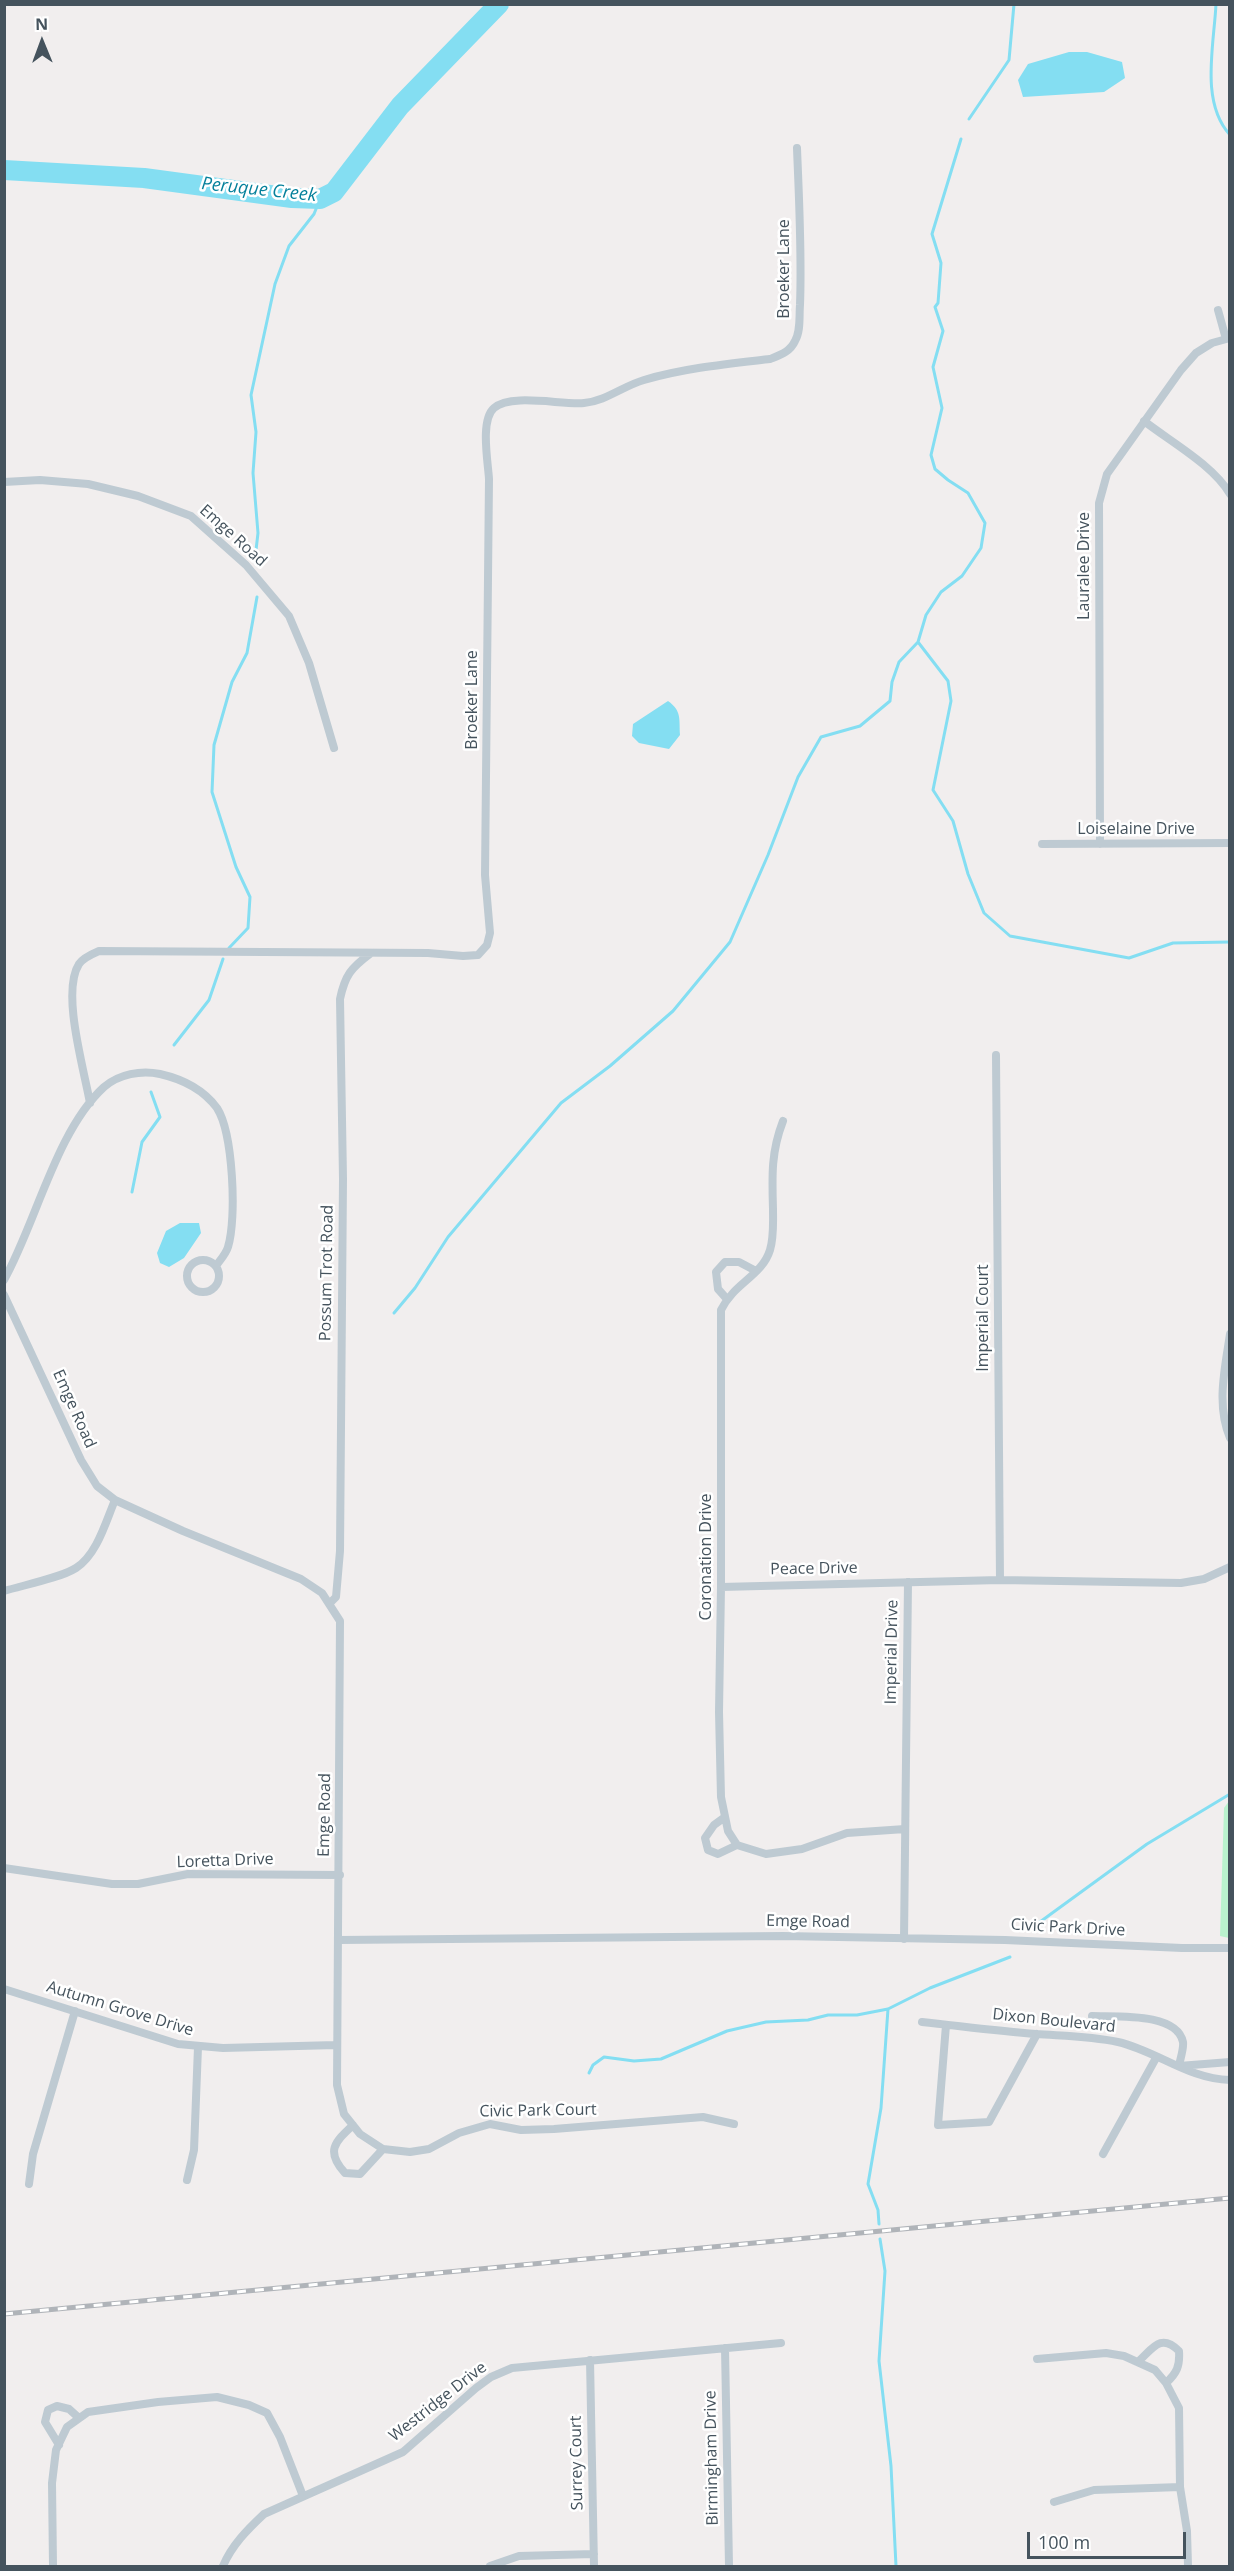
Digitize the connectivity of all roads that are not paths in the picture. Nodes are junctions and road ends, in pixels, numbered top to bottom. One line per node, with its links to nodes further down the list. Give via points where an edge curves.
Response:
1 (797, 148): 11 (street, Broeker Lane, via 801,278 798,331 791,348 770,359 674,372 585,403 507,403 492,410 488,417 488,945 478,955)
2 (1218, 310): 3 (street)
3 (1228, 338): 4 (street, Lauralee Drive, via 1196,353)
4 (1144, 421): 6 (street, via 1210,471); 10 (street, Lauralee Drive, via 1107,474 1099,503)
5 (4, 482): 7 (street, Emge Road, via 88,484 138,496 191,516 246,565 289,615 309,663)
6 (1230, 494)
7 (334, 748)
8 (1230, 843): 10 (street, Loiselaine Drive)
9 (1042, 844): 10 (street, Loiselaine Drive)
10 (1100, 844)
11 (371, 953): 13 (street, Broeker Lane, via 99,951 80,961 70,1000); 28 (street, Possum Trot Road, via 344,980 340,999 340,1551 336,1597)
12 (996, 1055): 24 (street, Imperial Court)
13 (90, 1103): 15 (street, via 119,1078 135,1072 152,1072 195,1087 218,1109 228,1136 231,1199 229,1244); 17 (street, via 64,1145)
14 (783, 1121): 16 (street, via 772,1163 773,1239 763,1266)
15 (216, 1266)
16 (756, 1271): 19 (street); 19 (street, via 739,1262 725,1262 716,1272 718,1289)
17 (4, 1280)
18 (4, 1295): 22 (street, Emge Road, via 91,1479)
19 (726, 1298): 26 (street, Coronation Drive, via 719,1340)
20 (1230, 1334): 21 (street, via 1223,1382 1223,1420)
21 (1230, 1438)
22 (115, 1500): 27 (street, via 100,1536 76,1568); 28 (street, Emge Road, via 301,1579)
23 (1230, 1567): 24 (street, Imperial Drive, via 1204,1579 1181,1583)
24 (1000, 1580): 25 (street, Imperial Drive)
25 (908, 1582): 26 (street, Peace Drive); 30 (street, Imperial Drive)
26 (722, 1587): 29 (street, Coronation Drive, via 719,1723)
27 (4, 1591)
28 (330, 1603): 33 (street, Emge Road, via 340,1621)
29 (725, 1817): 31 (street, Coronation Drive); 31 (street, via 705,1838 708,1850 718,1854)
30 (905, 1829): 31 (street, via 847,1833 802,1849 766,1854); 34 (street, Imperial Drive)
31 (737, 1845)
32 (4, 1868): 33 (street, Loretta Drive, via 112,1884 138,1884 188,1874)
33 (339, 1875): 35 (street, Emge Road)
34 (904, 1939): 35 (street, Emge Road, via 771,1936); 36 (street, Civic Park Drive)
35 (339, 1940): 43 (street, Civic Park Court)
36 (1230, 1948)
37 (4, 1989): 38 (street, Autumn Grove Drive)
38 (75, 2012): 44 (street, Autumn Grove Drive); 54 (street, via 38,2132)
39 (1092, 2016): 47 (street, via 1162,2020 1177,2029 1183,2043)
40 (922, 2022): 41 (street, Dixon Boulevard)
41 (945, 2025): 42 (street, Dixon Boulevard); 42 (street, via 938,2125 989,2122)
42 (1037, 2034): 45 (street, Dixon Boulevard, via 1085,2036 1122,2043)
43 (336, 2045): 44 (street, Autumn Grove Drive); 50 (street, Civic Park Court, via 337,2085 344,2114)
44 (198, 2048): 53 (street, via 194,2150)
45 (1156, 2058): 47 (street, Dixon Boulevard); 52 (street)
46 (1230, 2062): 47 (street, Dixon Boulevard)
47 (1179, 2066): 48 (street, Dixon Boulevard, via 1194,2075)
48 (1230, 2080)
49 (734, 2124): 51 (street, Civic Park Court, via 703,2117 554,2129 521,2130 490,2124 459,2133 429,2149)
50 (353, 2125): 51 (street, Civic Park Court); 51 (street, via 337,2140 333,2151 345,2172 360,2174)
51 (383, 2149)
52 (1103, 2154)
53 (187, 2180)
54 (29, 2184)
55 (781, 2343): 56 (street, Westridge Drive)
56 (725, 2348): 58 (street, Westridge Drive); 71 (street, Birmingham Drive)
57 (1037, 2359): 59 (street, via 1106,2353)
58 (590, 2360): 64 (street, Westridge Drive, via 512,2368 492,2377 403,2452); 66 (street, Surrey Court)
59 (1138, 2361): 60 (street, via 1155,2370); 60 (street, via 1155,2345 1173,2344 1179,2351 1178,2368)
60 (1166, 2383): 63 (street, via 1179,2408)
61 (79, 2418): 62 (street, via 67,2427); 62 (street, via 69,2409 57,2406 48,2410 45,2422); 64 (street, via 97,2410 218,2397 249,2405 267,2413)
62 (59, 2445): 67 (street, via 52,2483)
63 (1180, 2487): 65 (street, via 1094,2490); 72 (street)
64 (303, 2496): 68 (street, Westridge Drive, via 264,2514 245,2531)
65 (1054, 2502)
66 (594, 2554): 69 (street, via 519,2556); 70 (street, Surrey Court)
67 (53, 2566)
68 (223, 2566)
69 (490, 2566)
70 (594, 2566)
71 (729, 2566)
72 (1188, 2566)

